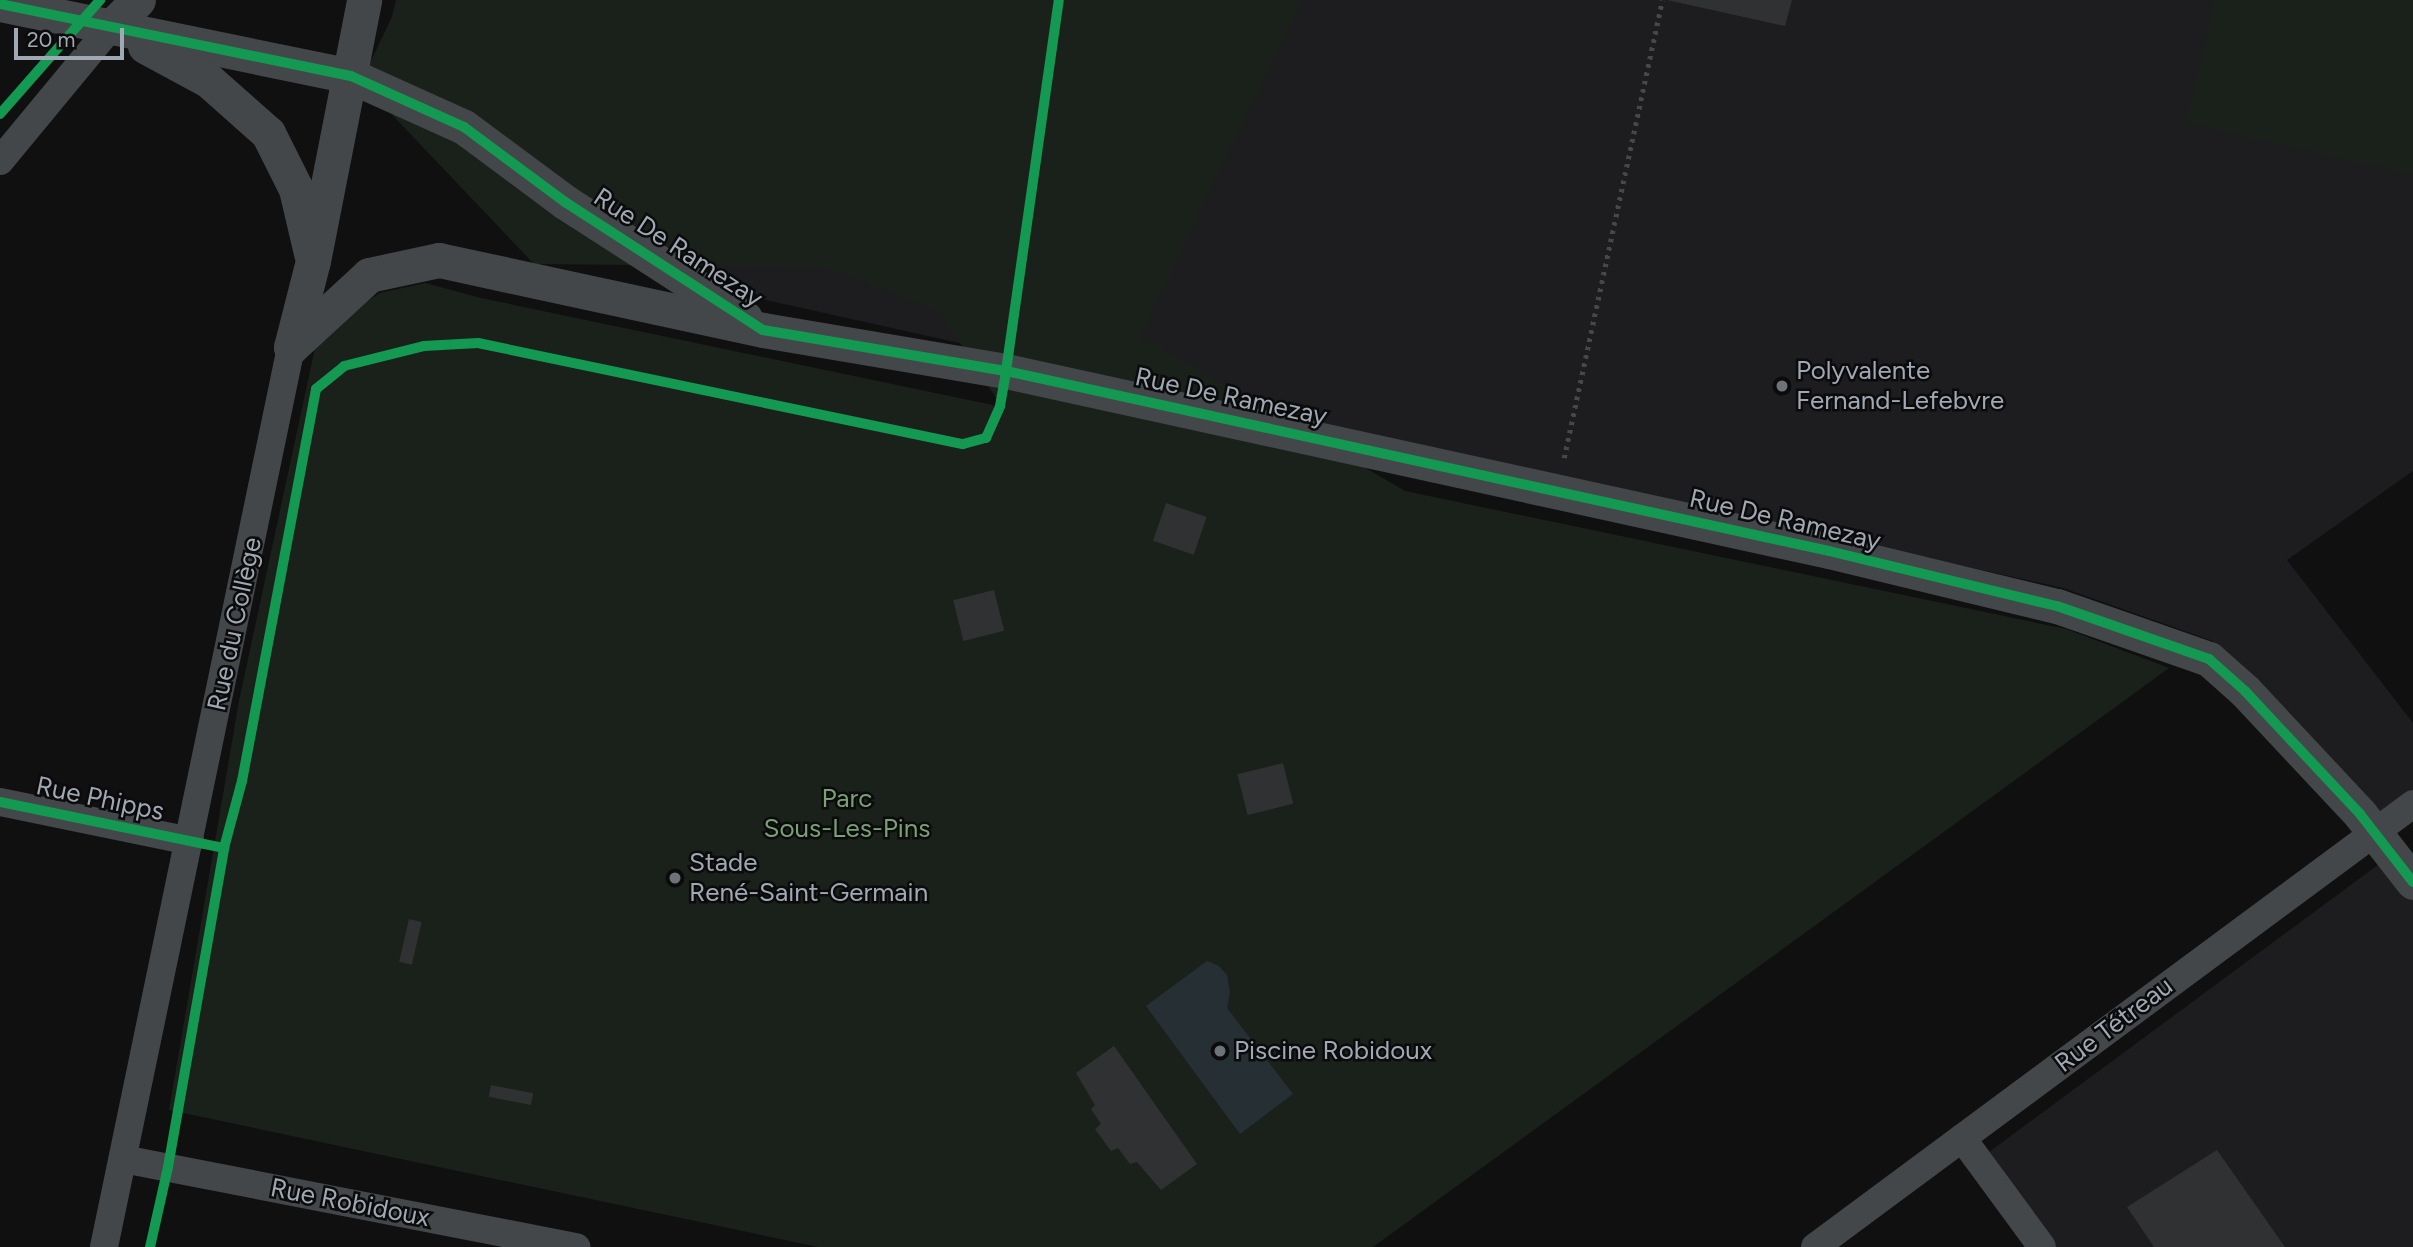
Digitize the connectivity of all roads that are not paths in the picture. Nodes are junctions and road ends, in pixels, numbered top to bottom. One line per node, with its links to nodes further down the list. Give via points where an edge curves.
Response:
1 (138, 0): 4 (street)
2 (364, 0): 5 (street, Rue du Collège)
3 (0, 4): 4 (street, Rue De Ramezay)
4 (111, 27): 5 (street, Rue De Ramezay); 6 (street); 7 (street, via 208,80 268,133 296,189)
5 (352, 76): 7 (street, Rue du Collège); 8 (street, Rue De Ramezay, via 464,127 565,202)
6 (0, 161)
7 (313, 261): 9 (street, Rue du Collège)
8 (763, 330): 9 (street, via 439,260 369,275); 12 (street, Rue De Ramezay, via 1019,374 1829,551 2057,606 2209,659 2245,691)
9 (291, 347): 13 (street, Rue du Collège)
10 (0, 802): 13 (street, Rue Phipps)
11 (2413, 804): 12 (street, Rue Tétreau)
12 (2375, 832): 14 (street, Rue De Ramezay); 15 (street, Rue Tétreau)
13 (190, 841): 16 (street, Rue du Collège)
14 (2413, 882)
15 (1962, 1138): 19 (street, Rue Tétreau); 20 (street)
16 (123, 1159): 17 (street, Rue du Collège); 18 (street, Rue Robidoux)
17 (104, 1247)
18 (577, 1247)
19 (1815, 1247)
20 (2042, 1247)

